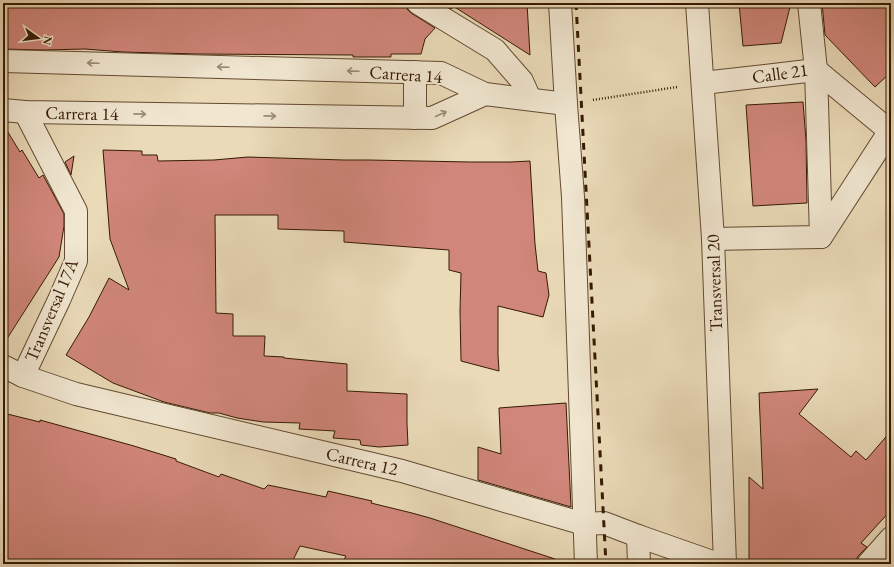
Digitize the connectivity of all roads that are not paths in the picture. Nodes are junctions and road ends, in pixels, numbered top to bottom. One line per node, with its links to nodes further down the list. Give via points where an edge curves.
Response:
1 (418, 3): 10 (street, via 495,50 522,81)
2 (560, 3): 11 (street)
3 (697, 3): 8 (street, Transversal 20)
4 (809, 3): 6 (street, Calle 21)
5 (3, 61): 7 (street, Carrera 14, one-way to 5)
6 (816, 70): 8 (street, Calle 21); 15 (street); 16 (street)
7 (416, 72): 9 (street, Carrera 14, via 441,73); 14 (street)
8 (703, 83): 17 (street, Transversal 20)
9 (485, 94): 10 (street); 14 (street, Carrera 14, one-way to 9, via 432,118)
10 (530, 99): 11 (street)
11 (566, 104): 20 (street, via 573,197)
12 (3, 110): 13 (street, Carrera 14)
13 (25, 112): 14 (street, Carrera 14, one-way to 14); 19 (street, Transversal 17A, via 76,211 76,261)
14 (416, 118)
15 (891, 130): 16 (street)
16 (820, 237): 17 (street)
17 (713, 239): 26 (street, Transversal 20)
18 (3, 366): 19 (street, Carrera 12)
19 (23, 376): 20 (street, Carrera 12, via 76,394 402,471)
20 (584, 524): 21 (street, Carrera 12, via 604,523); 23 (street)
21 (638, 536): 24 (street); 25 (street, Carrera 12)
22 (891, 538): 27 (street)
23 (586, 564)
24 (638, 564)
25 (718, 564)
26 (725, 564)
27 (868, 564)

